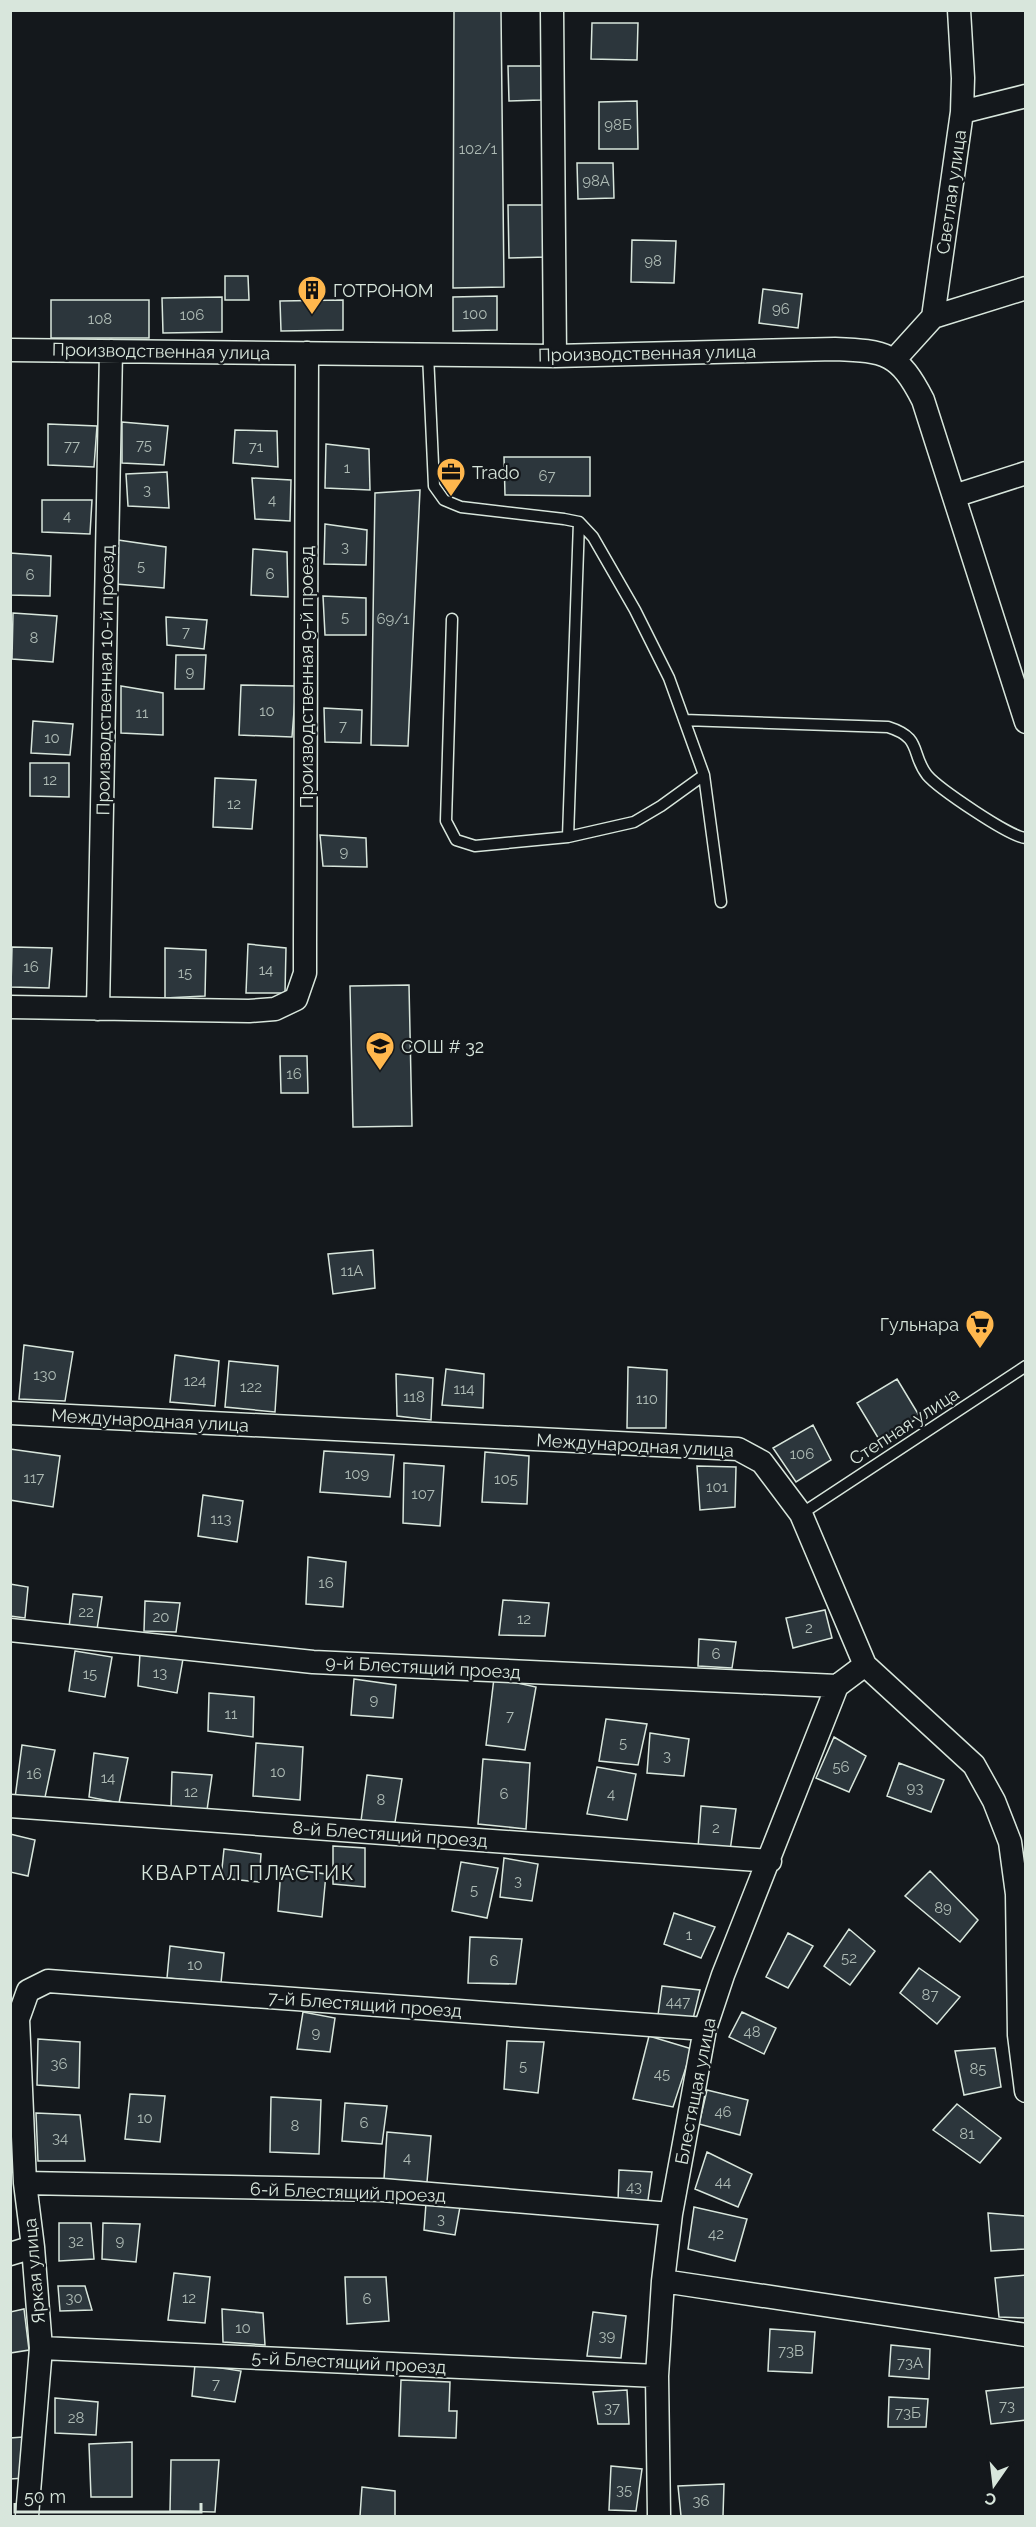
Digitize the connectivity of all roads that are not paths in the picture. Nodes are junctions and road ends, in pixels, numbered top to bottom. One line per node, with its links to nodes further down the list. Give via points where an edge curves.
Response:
1 (552, 10): 11 (street)
2 (959, 10): 4 (street, Светлая улица)
3 (1026, 96): 4 (street)
4 (962, 112): 6 (street, Светлая улица)
5 (1026, 288): 6 (street)
6 (933, 317): 12 (street)
7 (10, 350): 8 (street, Производственная улица)
8 (111, 351): 9 (street, Производственная улица); 24 (street, Производственная 10-й проезд)
9 (307, 353): 10 (street, Производственная улица); 24 (street, Производственная 9-й проезд, via 305,973 296,999 275,1009)
10 (428, 354): 11 (street, Производственная улица); 15 (lane, via 434,486 444,500 461,507)
11 (555, 356): 12 (street, Производственная улица, via 835,349 865,350)
12 (895, 359): 14 (street, via 913,380 923,400)
13 (1026, 473): 14 (street)
14 (954, 496): 18 (street)
15 (579, 522): 17 (lane, via 593,537 635,610 669,678); 20 (lane)
16 (452, 619): 20 (lane, via 446,821 451,831 456,840 475,846)
17 (684, 720): 19 (lane); 21 (lane, via 888,727 905,732 926,774 939,786 1000,827)
18 (1026, 722)
19 (704, 775): 20 (lane, via 634,822); 22 (lane)
20 (568, 837)
21 (1026, 838)
22 (721, 902)
23 (10, 1007): 24 (street)
24 (98, 1009)
25 (1026, 1366): 27 (lane, Степная улица)
26 (10, 1413): 27 (street, Международная улица, via 738,1449 762,1462)
27 (801, 1514): 29 (street, Международная улица)
28 (10, 1630): 30 (street, 9-й Блестящий проезд, via 313,1662)
29 (865, 1665): 30 (street); 35 (street, Международная улица, via 974,1765 1010,1842 1017,1894 1019,2035)
30 (837, 1686): 32 (street, Блестящая улица)
31 (10, 1806): 32 (street, 8-й Блестящий проезд)
32 (770, 1861): 34 (street, Блестящая улица)
33 (28, 1991): 34 (street, 7-й Блестящий проезд, via 48,1981); 36 (street, Яркая улица, via 18,2019)
34 (705, 2029): 37 (street, Блестящая улица)
35 (1026, 2091)
36 (25, 2183): 37 (street, 6-й Блестящий проезд, via 382,2190); 38 (street, Яркая улица)
37 (671, 2214): 40 (street, Блестящая улица)
38 (33, 2247): 39 (street); 42 (street, Яркая улица)
39 (10, 2254)
40 (663, 2281): 41 (street); 43 (street, Блестящая улица)
41 (1026, 2335)
42 (41, 2348): 43 (street, 5-й Блестящий проезд); 44 (street, Яркая улица)
43 (657, 2376): 45 (street, Блестящая улица)
44 (27, 2517)
45 (658, 2517)

